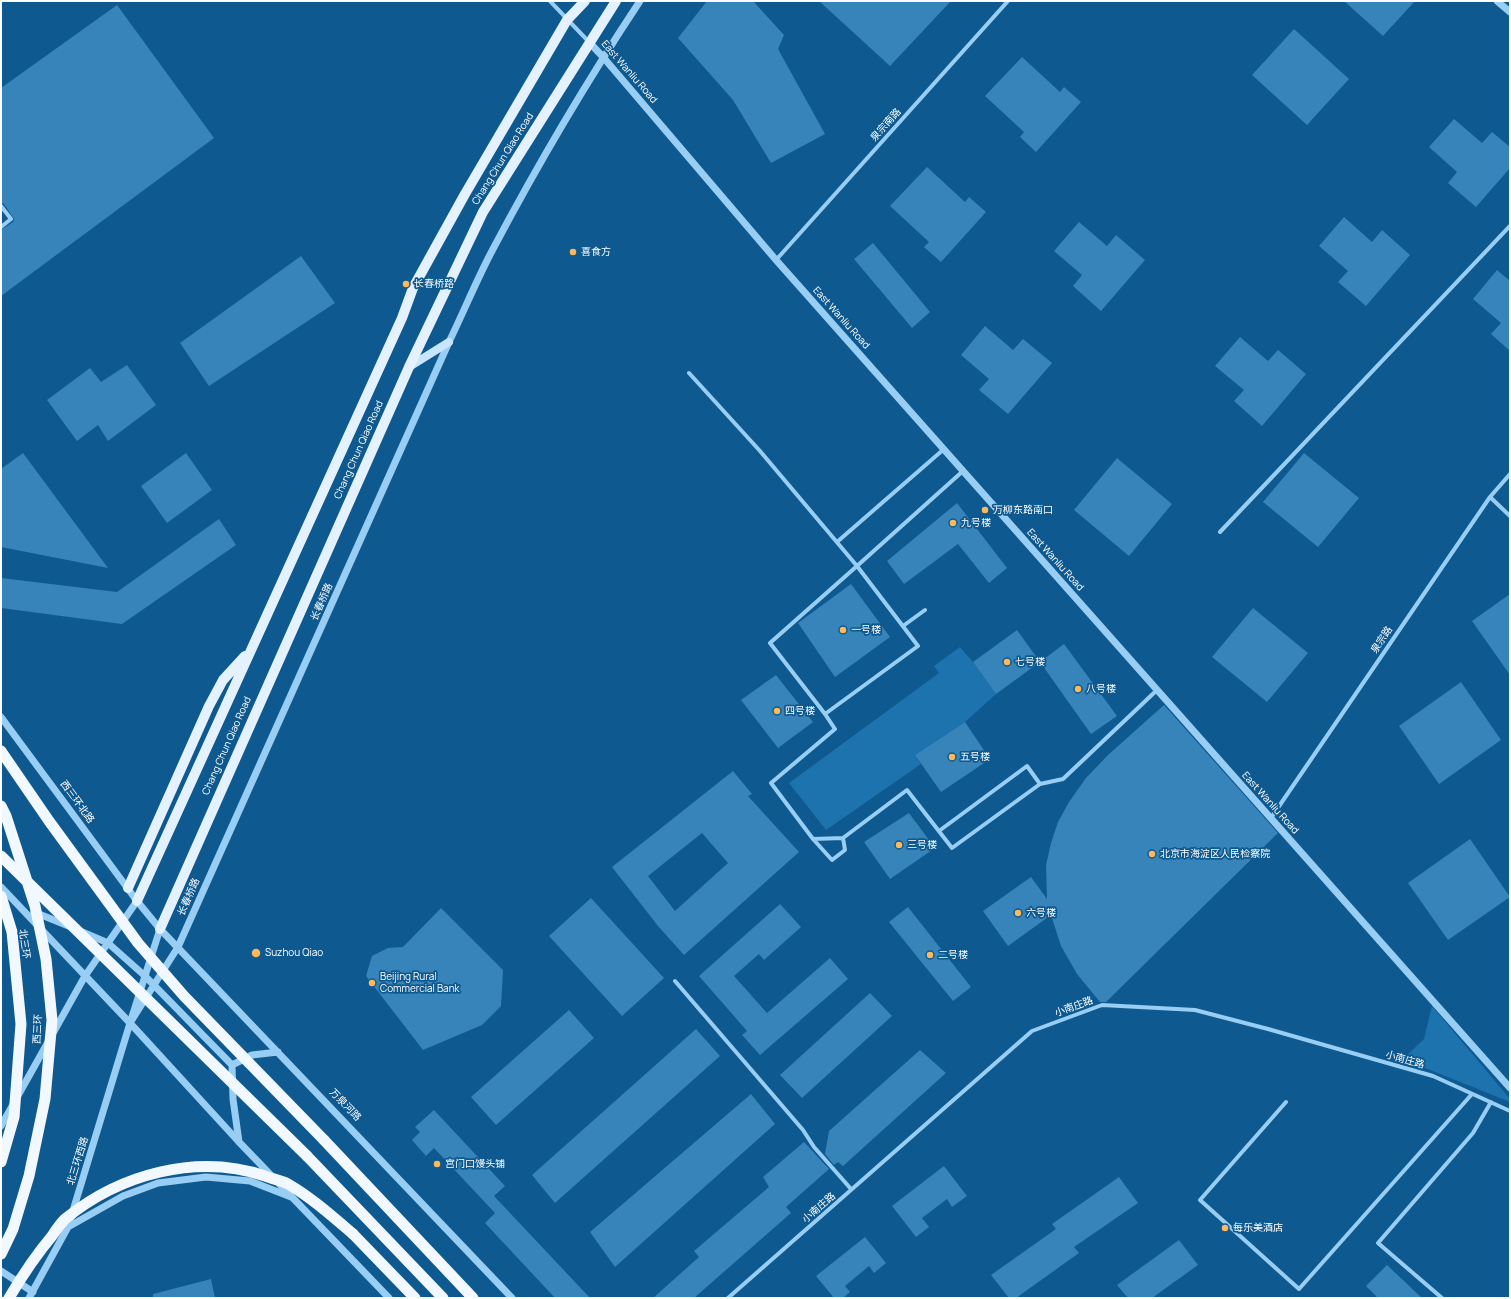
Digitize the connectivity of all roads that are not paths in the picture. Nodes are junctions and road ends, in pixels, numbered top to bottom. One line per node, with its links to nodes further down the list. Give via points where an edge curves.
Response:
1 (550, 1): 8 (street)
2 (585, 1): 8 (main road, Chang Chun Qiao Road)
3 (616, 1): 9 (main road, Chang Chun Qiao Road)
4 (640, 1): 10 (street, 长春桥路)
5 (1008, 1): 14 (street, 泉宗南路)
6 (1497, 1): 7 (street)
7 (1510, 12)
8 (567, 20): 9 (street); 28 (main road, Chang Chun Qiao Road, via 413,288 402,318)
9 (589, 42): 10 (street, East Wanliu Road); 16 (main road, Chang Chun Qiao Road, via 483,212)
10 (603, 57): 14 (street, East Wanliu Road); 15 (street, 长春桥路, via 493,250)
11 (1, 206): 12 (street, via 10,220)
12 (1, 226)
13 (1510, 226): 23 (street)
14 (776, 260): 18 (street, East Wanliu Road)
15 (449, 342): 16 (main road); 48 (street, 长春桥路)
16 (410, 366): 46 (main road, Chang Chun Qiao Road)
17 (689, 374): 24 (street, via 760,451)
18 (944, 449): 19 (street, East Wanliu Road); 24 (street)
19 (963, 471): 25 (street); 29 (street, East Wanliu Road)
20 (1510, 474): 21 (street, 泉宗路)
21 (1490, 497): 22 (street); 35 (street, 泉宗路)
22 (1510, 516)
23 (1220, 532)
24 (837, 542): 25 (street)
25 (857, 566): 27 (street); 30 (street, via 770,643)
26 (925, 610): 27 (street)
27 (903, 626): 30 (street, via 918,646)
28 (251, 649): 41 (main road, via 223,680 209,706); 43 (main road, Chang Chun Qiao Road)
29 (1157, 690): 33 (street, via 1063,779); 35 (street, East Wanliu Road)
30 (825, 714): 38 (street, via 835,729 771,783)
31 (1, 717): 41 (street, 西三环北路)
32 (1, 751): 75 (highway, bridge, via 49,822 138,942 184,996)
33 (1040, 784): 36 (street, via 952,848); 36 (street, via 1027,766)
34 (1, 806): 68 (highway, 西三环, bridge, via 35,906 46,959 52,1020 44,1099 29,1176 13,1230)
35 (1271, 818): 57 (street, East Wanliu Road)
36 (939, 831): 37 (street, via 907,790)
37 (842, 838): 38 (street); 38 (street, via 845,850 832,860)
38 (813, 839)
39 (1, 856): 74 (highway, bridge, via 307,1156)
40 (1, 887): 44 (street)
41 (128, 888): 43 (street, 西三环北路)
42 (1, 896): 64 (highway, 北三环, bridge, via 12,932 21,1024 14,1117)
43 (137, 901): 46 (street, 西三环北路); 47 (street)
44 (20, 907): 45 (street); 47 (street)
45 (31, 918): 49 (street); 54 (street, via 48,955 54,991)
46 (160, 929): 48 (street, 万泉河路); 50 (street)
47 (108, 943): 49 (street); 50 (street)
48 (178, 947): 52 (street, 长春桥路); 55 (street, 万泉河路)
49 (85, 976): 53 (street); 54 (street)
50 (145, 976): 52 (street); 53 (street)
51 (675, 981): 65 (street)
52 (154, 985): 53 (street, 长春桥路); 56 (street)
53 (130, 1023): 63 (street); 67 (street, 北三环西路)
54 (44, 1050): 62 (street)
55 (278, 1052): 56 (street, via 252,1055); 76 (street, 万泉河路)
56 (232, 1065): 63 (street, via 233,1099)
57 (1510, 1088)
58 (1472, 1094): 59 (street, via 1299,1290 1200,1200); 60 (street, 小南庄路); 65 (street, 小南庄路, via 1432,1076 1195,1010 1102,1005 1032,1031)
59 (1286, 1102)
60 (1491, 1102): 61 (street, 小南庄路); 78 (street, via 1473,1133 1378,1243)
61 (1510, 1111)
62 (1, 1126)
63 (239, 1142): 66 (street)
64 (1, 1162)
65 (851, 1190): 77 (street, 小南庄路)
66 (293, 1198): 67 (street, via 250,1181 206,1177 158,1183 123,1196); 72 (street)
67 (68, 1227): 70 (street, 北三环西路)
68 (1, 1254)
69 (1, 1271): 70 (street)
70 (31, 1295)
71 (8, 1298): 73 (highway, bridge, via 34,1257 64,1220 97,1197 135,1178 177,1168 217,1166 253,1172 286,1183 319,1204 353,1234)
72 (388, 1298)
73 (415, 1298)
74 (443, 1298)
75 (473, 1298)
76 (512, 1298)
77 (728, 1298)
78 (1442, 1298)

